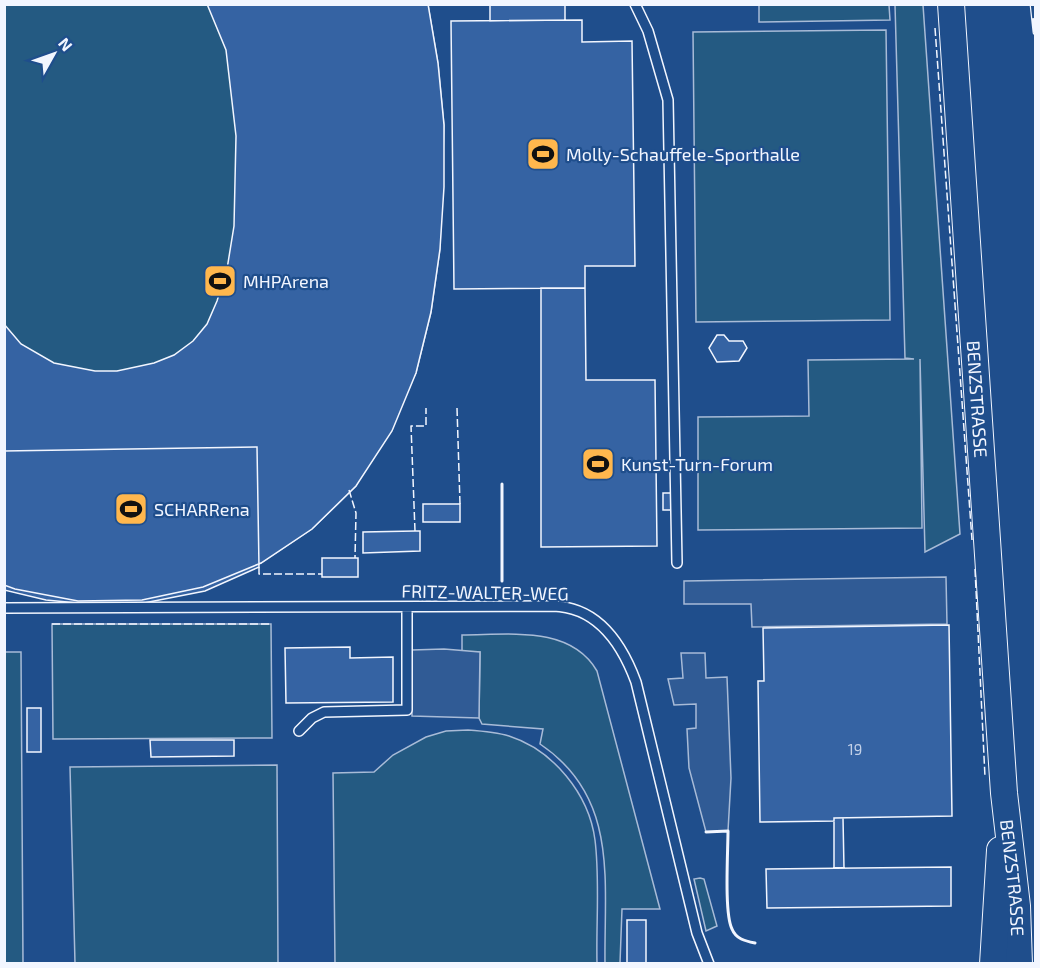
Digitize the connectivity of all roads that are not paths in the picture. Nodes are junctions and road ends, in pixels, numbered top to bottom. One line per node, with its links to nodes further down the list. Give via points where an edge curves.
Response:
1 (635, 4): 3 (lane, via 658,60 669,116)
2 (951, 4): 7 (main road, BENZSTRASSE)
3 (677, 563)
4 (406, 607): 5 (lane, FRITZ-WALTER-WEG); 6 (lane, via 407,710 324,712); 8 (lane, FRITZ-WALTER-WEG, via 562,607 585,614 613,638 636,682 697,933)
5 (4, 608)
6 (299, 731)
7 (1004, 793): 9 (main road, BENZSTRASSE); 10 (main road, BENZSTRASSE, via 1017,906)
8 (709, 963)
9 (993, 963)
10 (1019, 963)

